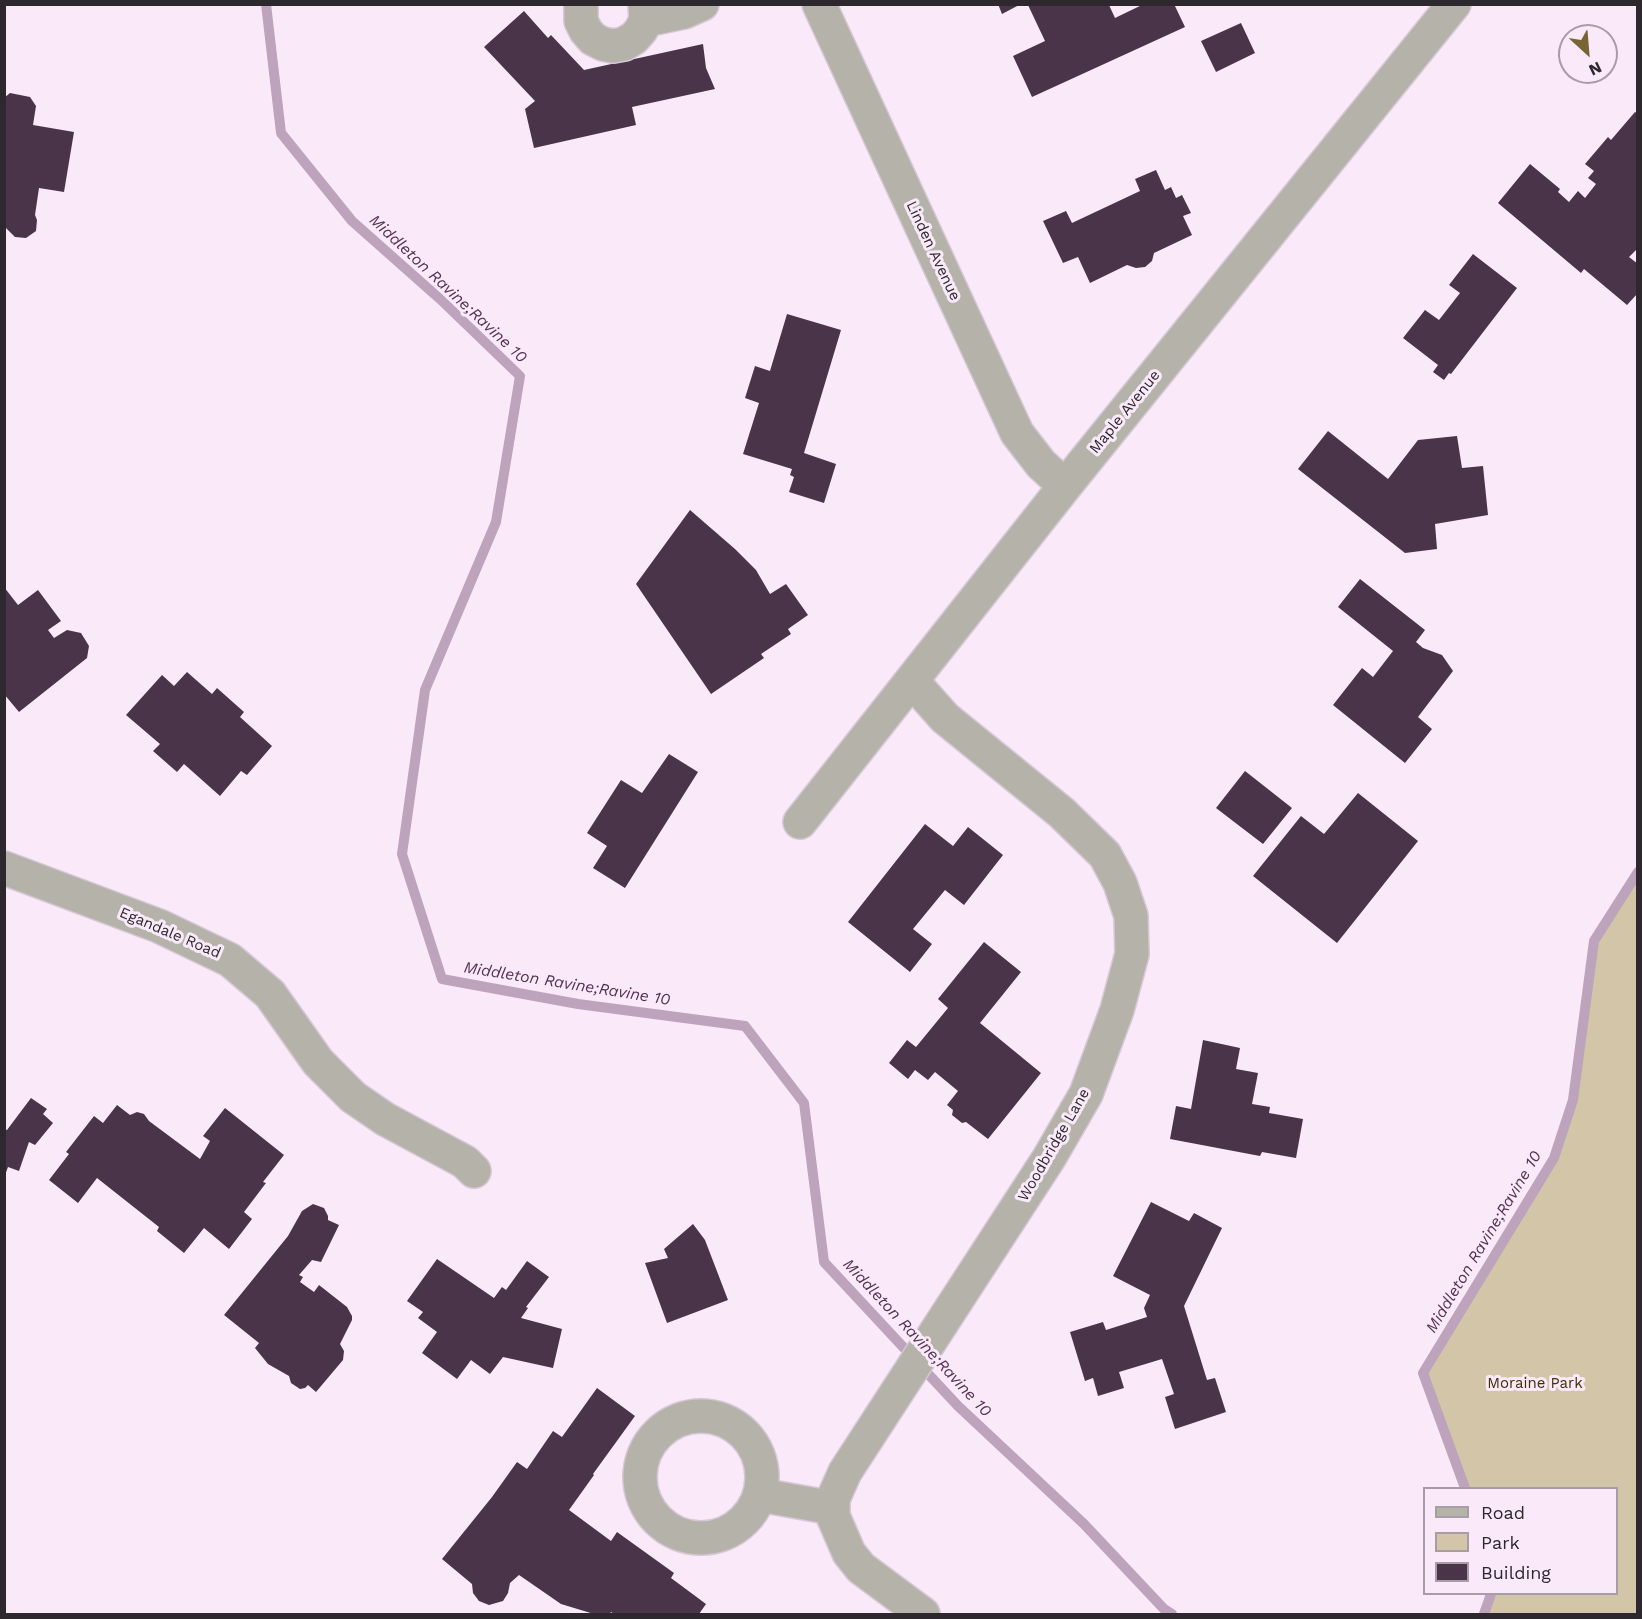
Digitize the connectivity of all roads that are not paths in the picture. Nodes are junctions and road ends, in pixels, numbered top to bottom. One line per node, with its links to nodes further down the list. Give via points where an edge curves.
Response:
1 (581, 4): 5 (street, via 581,21 586,31 593,39 613,46 634,38 641,30)
2 (702, 4): 5 (street, via 684,12)
3 (819, 4): 6 (street, Linden Avenue, via 1017,433 1041,464)
4 (1454, 4): 6 (street, Maple Avenue)
5 (645, 12)
6 (1065, 486): 7 (street, Maple Avenue)
7 (912, 681): 8 (street, Maple Avenue); 12 (street, Woodbridge Lane, via 945,718 1062,813 1105,855 1131,916 1132,954 1117,1010 1086,1094 1049,1158 845,1472)
8 (800, 822)
9 (4, 868): 10 (street, Egandale Road, via 159,926 230,960 270,994 318,1062 353,1097)
10 (474, 1171)
11 (760, 1495): 12 (street)
12 (833, 1508): 13 (street, via 849,1553 861,1568)
13 (923, 1614)

